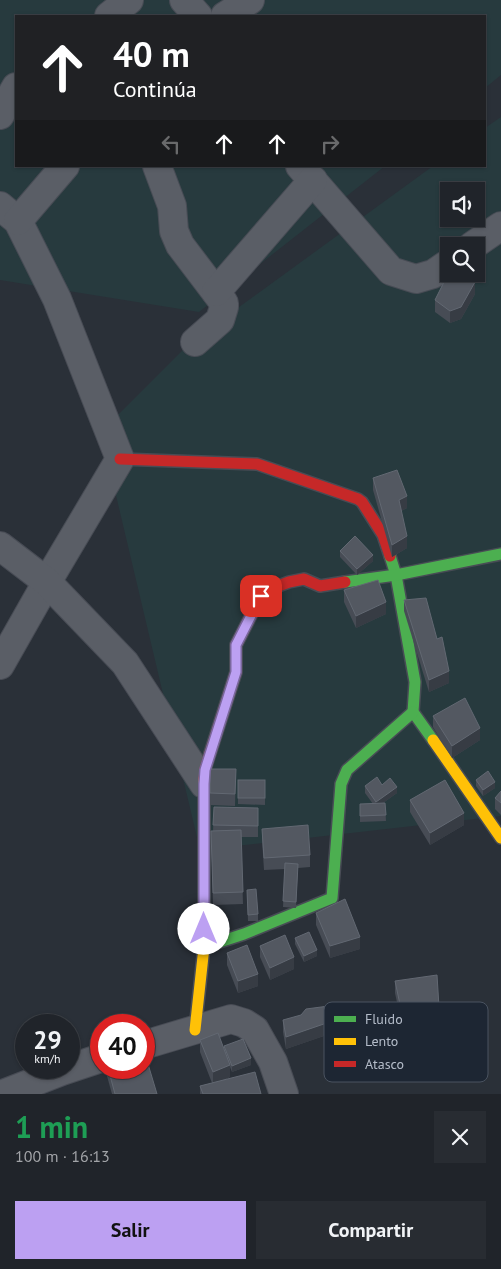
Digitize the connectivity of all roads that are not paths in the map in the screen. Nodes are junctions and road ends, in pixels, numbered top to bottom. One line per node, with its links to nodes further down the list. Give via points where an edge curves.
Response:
1 (129, 0): 4 (street)
2 (184, 0): 5 (street)
3 (250, 0): 6 (street)
4 (110, 15)
5 (197, 15)
6 (227, 15)
7 (15, 89): 8 (street)
8 (0, 115)
9 (64, 167): 12 (street)
10 (157, 167): 16 (street, via 172,206 174,231 180,244)
11 (307, 173): 15 (street, via 391,271 416,279); 16 (street)
12 (9, 213): 18 (street, via 57,299)
13 (501, 226): 14 (street)
14 (485, 237)
15 (440, 269)
16 (216, 292): 17 (street, via 224,303 220,320)
17 (195, 342)
18 (120, 459): 21 (street, via 257,464 358,499 383,535); 22 (street)
19 (0, 546): 22 (street)
20 (501, 554): 21 (street)
21 (396, 575): 24 (street, via 415,682); 25 (street, via 320,586 304,579 273,588 261,596 236,645 236,672 205,770)
22 (47, 582): 23 (street); 25 (street, via 125,663)
23 (0, 664)
24 (413, 712): 26 (street); 27 (street, via 347,770 341,784 332,898)
25 (204, 784): 27 (street)
26 (501, 838)
27 (204, 947): 28 (street)
28 (195, 1030): 29 (street); 32 (street, via 231,1019 255,1030 273,1062)
29 (155, 1042)
30 (90, 1062): 31 (street)
31 (3, 1094)
32 (284, 1094)

